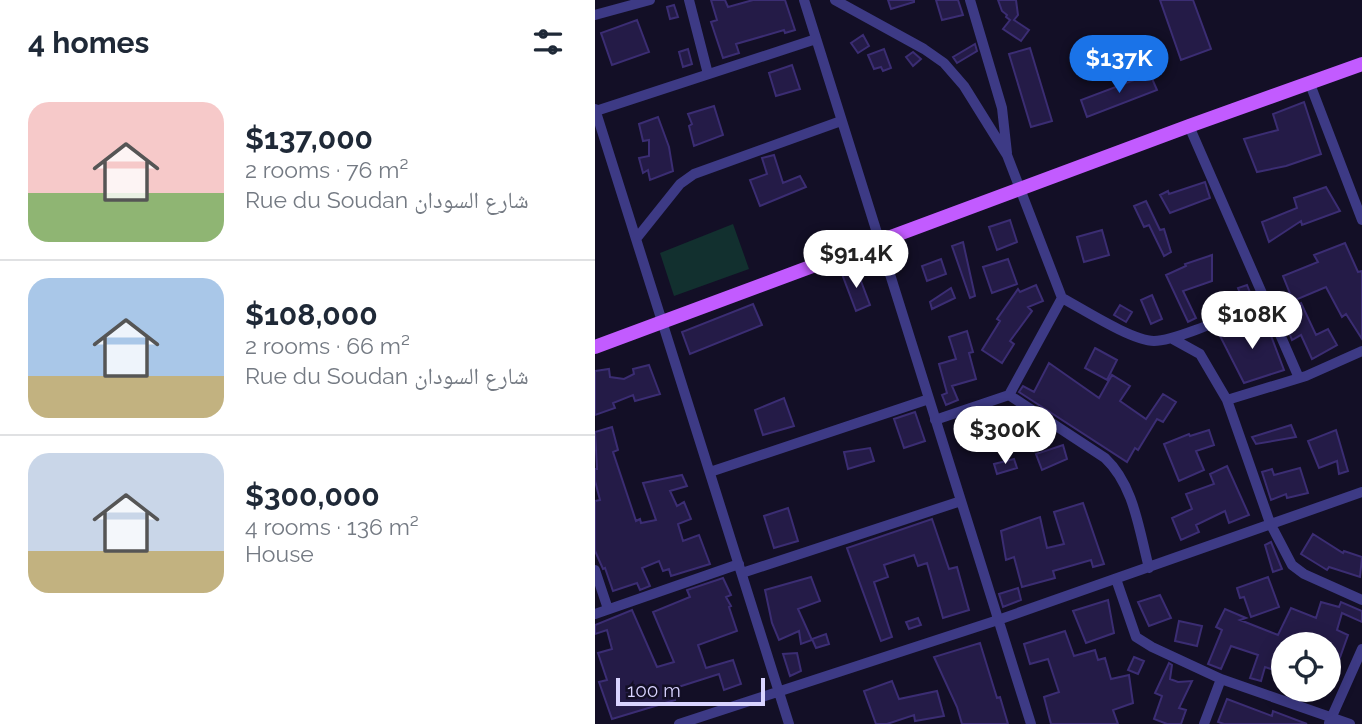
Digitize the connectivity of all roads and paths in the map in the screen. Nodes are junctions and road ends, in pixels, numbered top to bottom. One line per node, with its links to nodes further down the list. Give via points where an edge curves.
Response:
1 (650, 0): 6 (street)
2 (689, 0): 9 (street)
3 (804, 0): 7 (street)
4 (835, 0): 14 (street, via 944,63 964,86)
5 (970, 0): 14 (street, via 1002,108)
6 (595, 15)
7 (816, 39): 9 (street); 12 (street)
8 (1362, 64): 10 (main road)
9 (708, 74): 11 (street)
10 (1310, 84): 13 (main road); 16 (street)
11 (595, 110): 17 (street)
12 (841, 121): 17 (street, via 687,178); 18 (street)
13 (1189, 126): 15 (main road); 20 (street)
14 (1007, 155): 15 (street)
15 (1020, 189): 18 (main road); 19 (street)
16 (1362, 220)
17 (636, 239): 21 (street)
18 (879, 241): 21 (main road); 27 (street)
19 (1062, 298): 22 (street, via 1139,338); 26 (street)
20 (1266, 302): 22 (street); 25 (street)
21 (663, 322): 23 (main road); 30 (street)
22 (1171, 338): 28 (street, via 1200,354)
23 (595, 347)
24 (1362, 351): 25 (street)
25 (1299, 378): 28 (street)
26 (1009, 395): 29 (street); 34 (street, via 1115,468 1127,488)
27 (929, 399): 29 (street); 30 (street)
28 (1227, 400): 33 (street)
29 (935, 420): 32 (street)
30 (710, 471): 35 (street)
31 (1362, 492): 33 (street)
32 (961, 501): 35 (street); 41 (street)
33 (1271, 523): 34 (street); 38 (street, via 1292,565)
34 (1149, 568): 37 (street)
35 (740, 569): 39 (street); 44 (street)
36 (595, 570): 39 (street)
37 (1116, 579): 41 (street); 43 (street, via 1136,637)
38 (1362, 600)
39 (608, 609): 40 (street)
40 (595, 614)
41 (998, 620): 44 (street); 48 (street)
42 (1362, 649): 45 (street)
43 (1221, 679): 45 (street); 49 (street)
44 (779, 692): 46 (street); 47 (street)
45 (1330, 721): 50 (street)
46 (679, 724)
47 (789, 724)
48 (1031, 724)
49 (1204, 724)
50 (1350, 724)

